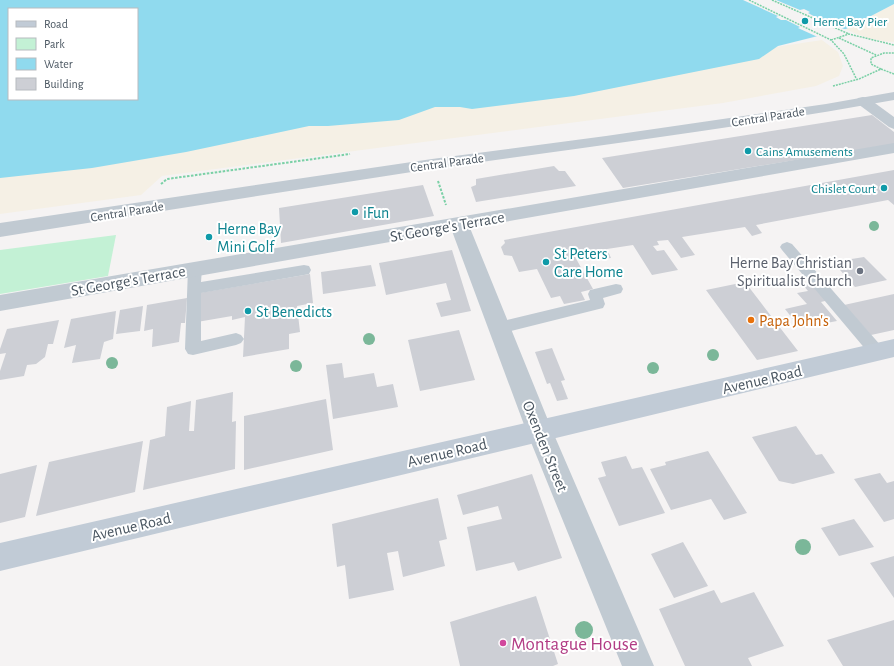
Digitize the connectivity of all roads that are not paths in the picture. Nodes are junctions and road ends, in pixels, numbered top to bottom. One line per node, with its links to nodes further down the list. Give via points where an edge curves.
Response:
1 (894, 96): 2 (street, Central Parade)
2 (863, 101): 3 (street); 6 (street, Central Parade)
3 (894, 124)
4 (894, 148): 5 (street, St George's Terrace)
5 (456, 224): 8 (street, St George's Terrace); 13 (street, Oxenden Street)
6 (0, 230)
7 (786, 247): 15 (lane)
8 (194, 269): 10 (lane); 12 (street, St George's Terrace)
9 (304, 270): 10 (lane)
10 (194, 289): 14 (lane, via 193,348)
11 (616, 289): 13 (lane, via 595,294 598,304)
12 (0, 303)
13 (499, 328): 16 (street, Oxenden Street)
14 (236, 339)
15 (885, 350): 16 (main road, Avenue Road)
16 (539, 430): 17 (main road, Avenue Road); 18 (street, Oxenden Street)
17 (0, 557)
18 (638, 666)

